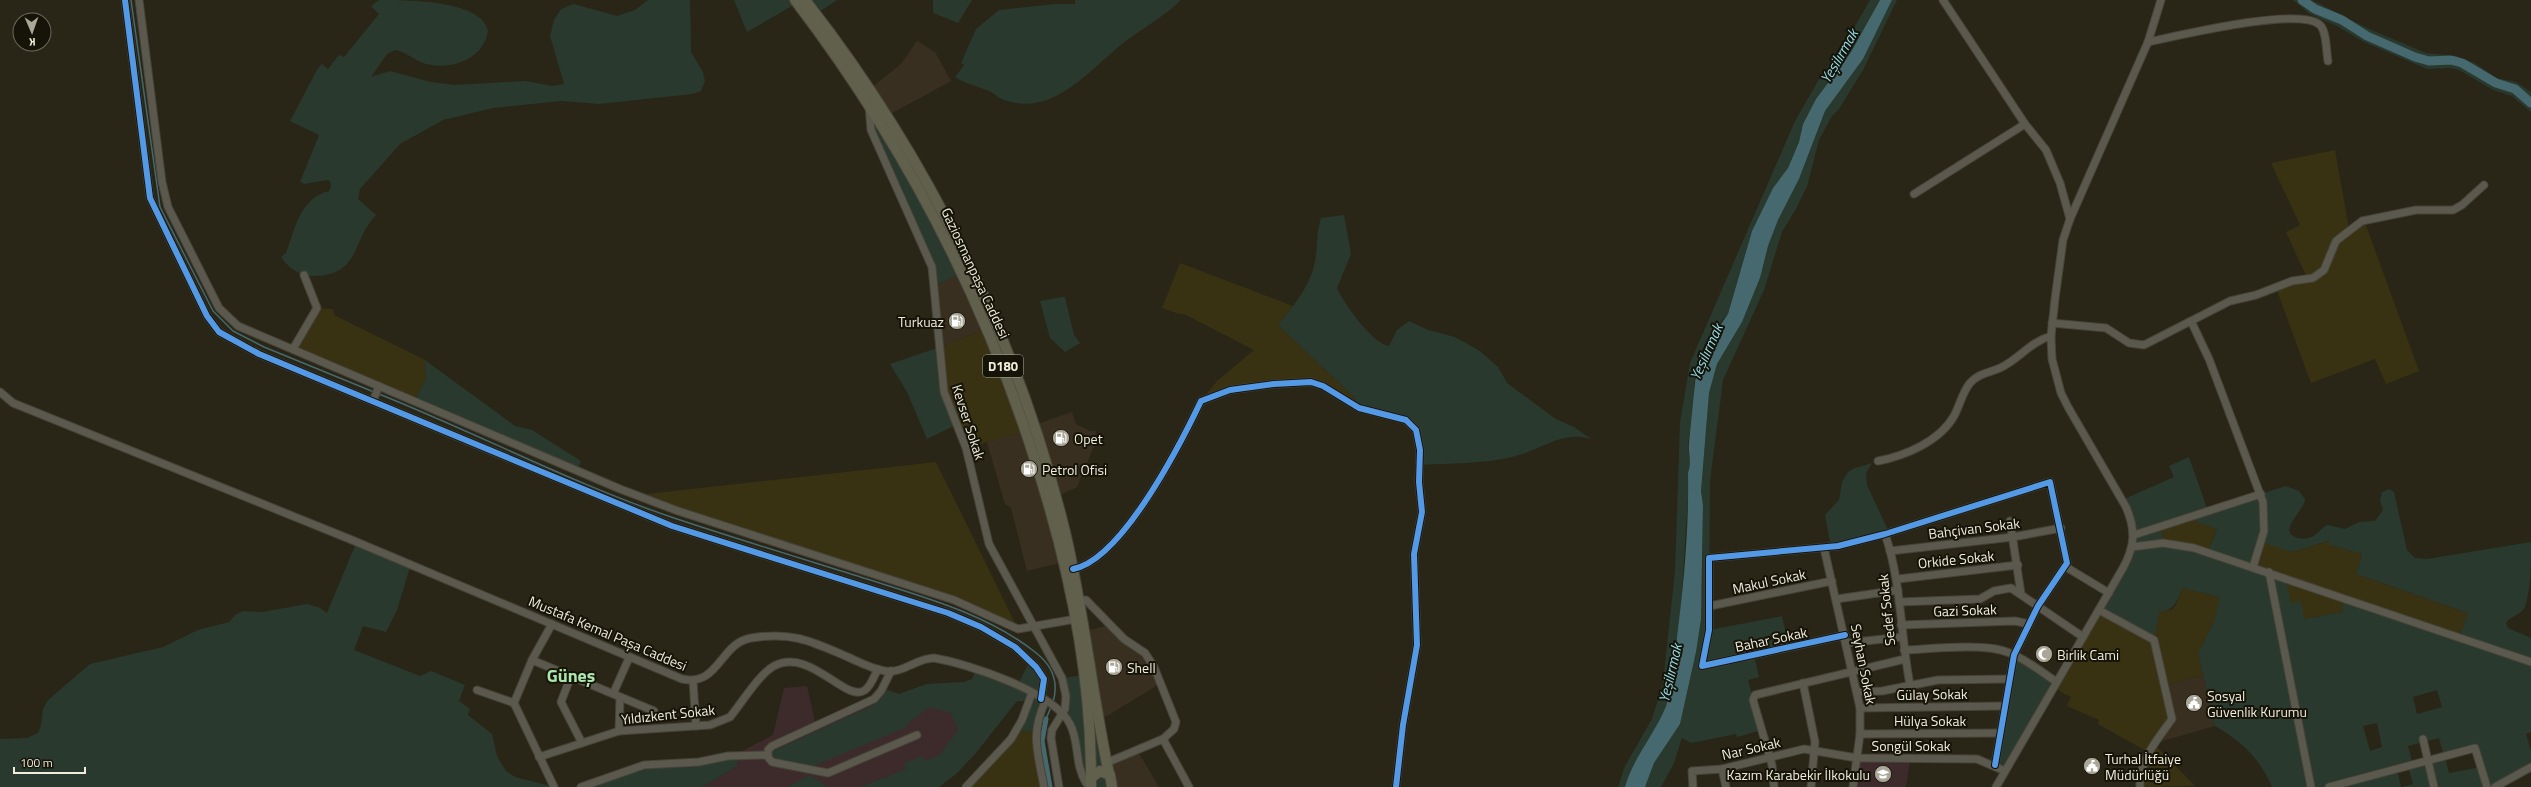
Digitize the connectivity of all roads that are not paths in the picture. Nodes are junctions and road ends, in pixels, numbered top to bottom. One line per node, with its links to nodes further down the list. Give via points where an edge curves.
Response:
1 (124, 0): 21 (street, via 150,198 211,323 226,337 259,354)
2 (139, 0): 18 (street, via 162,182 168,207 224,313 238,326)
3 (794, 0): 9 (highway, Gaziosmanpaşa Caddesi / D180)
4 (805, 0): 35 (highway, Gaziosmanpaşa Caddesi / D180, via 870,89 903,141 978,283 1033,422 1056,497)
5 (1944, 0): 10 (street)
6 (2161, 0): 7 (street)
7 (2148, 42): 8 (street, via 2254,21 2308,21 2319,25 2323,31); 13 (street)
8 (2328, 61)
9 (870, 104): 48 (highway, Gaziosmanpaşa Caddesi / D180, via 936,219 993,339 1048,498); 52 (street, Kevser Sokak, via 868,115 871,130 932,267 944,392 966,448 989,544)
10 (2025, 124): 12 (street); 13 (street, via 2051,160)
11 (2484, 185): 15 (street, via 2462,206 2453,210 2416,210 2362,221 2336,241 2324,270 2313,278 2292,281 2256,296 2230,301)
12 (1914, 194)
13 (2070, 219): 16 (street, via 2063,240)
14 (304, 275): 18 (street, via 316,302 317,312)
15 (2191, 321): 16 (street, via 2149,343 2139,345 2129,343 2106,328); 23 (street, via 2209,359)
16 (2052, 323): 17 (street)
17 (2051, 336): 22 (street, via 2036,341 2004,366 1976,377 1962,395 1951,421 1935,436 1901,456); 27 (street, via 2052,359 2061,393 2126,507)
18 (293, 349): 19 (street)
19 (379, 386): 21 (street); 52 (street, via 620,489 678,511 954,600 1012,628)
20 (0, 392): 49 (street, Mustafa Kemal Paşa Caddesi, via 13,403)
21 (372, 401): 76 (street, via 672,526 923,604 981,627 1020,651 1036,667 1044,679)
22 (1878, 461)
23 (2260, 494): 27 (street); 34 (street, via 2264,524)
24 (2010, 521): 28 (street)
25 (2061, 528): 26 (street, via 2050,482); 28 (street, Bahçivan Sokak); 33 (street)
26 (1885, 534): 30 (street); 31 (street, Sedef Sokak)
27 (2134, 535): 29 (street)
28 (2013, 537): 31 (street, Bahçivan Sokak); 32 (street)
29 (2132, 547): 34 (street, via 2163,543 2181,545); 40 (street)
30 (1824, 548): 38 (street, Seyhan Sokak); 45 (street, via 1709,558)
31 (1890, 551): 37 (street, Sedef Sokak)
32 (2018, 565): 37 (street, Orkide Sokak); 41 (street)
33 (2066, 567): 40 (street); 46 (street)
34 (2253, 567): 36 (street)
35 (1073, 569): 43 (highway, Gaziosmanpaşa Caddesi / D180); 110 (street, via 1083,567 1101,553 1135,515 1162,476 1202,401 1230,390 1311,382 1323,386 1359,408 1406,420 1416,430 1419,441 1422,520 1414,554 1417,645 1403,725)
36 (2270, 572): 62 (street); 118 (street)
37 (1898, 579): 39 (street, Sedef Sokak)
38 (1832, 581): 42 (street, Seyhan Sokak); 45 (street, Makul Sokak)
39 (1898, 590): 42 (street); 44 (street, Sedef Sokak)
40 (2109, 593): 47 (street)
41 (2021, 594): 44 (street, via 2015,589 2006,588 1980,599); 46 (street)
42 (1837, 599): 53 (street, Seyhan Sokak)
43 (1080, 601): 87 (street, via 1086,600 1124,639 1141,649 1149,659 1176,722 1174,729); 96 (highway, Gaziosmanpaşa Caddesi / D180)
44 (1899, 602): 51 (street, Sedef Sokak)
45 (1710, 606): 53 (street, Bahar Sokak, via 1702,666)
46 (2038, 606): 50 (street); 55 (street)
47 (2099, 610): 55 (street); 117 (street, via 2154,640 2172,719 2148,752 2139,776)
48 (1076, 619): 52 (street); 102 (highway, Gaziosmanpaşa Caddesi / D180, via 1088,695)
49 (552, 624): 59 (street, Mustafa Kemal Paşa Caddesi); 61 (street)
50 (2029, 624): 51 (street, Gazi Sokak, via 2015,621); 58 (street)
51 (1901, 625): 54 (street, Sedef Sokak)
52 (1035, 628): 81 (street, Kevser Sokak, via 1062,678 1066,696)
53 (1845, 635): 56 (street, Seyhan Sokak)
54 (1902, 637): 56 (street); 57 (street, Sedef Sokak)
55 (2083, 637): 69 (street)
56 (1847, 644): 65 (street, Seyhan Sokak)
57 (1904, 650): 58 (street, via 1985,648 2002,650); 60 (street, Sedef Sokak)
58 (2014, 655): 67 (street); 69 (street)
59 (629, 658): 68 (street, Mustafa Kemal Paşa Caddesi, via 676,678); 75 (street)
60 (1905, 659): 65 (street); 71 (street, Sedef Sokak)
61 (532, 660): 66 (street); 77 (street)
62 (2531, 662)
63 (878, 669): 64 (street, Mustafa Kemal Paşa Caddesi); 68 (street, Mustafa Kemal Paşa Caddesi, via 798,637 752,638 737,644 705,677); 82 (street, Yıldızkent Sokak, via 869,687 855,693 803,664 778,664 765,674 727,720)
64 (891, 671): 74 (street, via 919,660 934,658 1000,676); 91 (street, via 874,699 772,746)
65 (1853, 671): 70 (street); 73 (street, Seyhan Sokak)
66 (571, 676): 75 (street); 89 (street, via 561,702)
67 (2008, 680): 71 (street, via 1938,680); 78 (street)
68 (693, 681): 82 (street)
69 (2057, 682): 100 (street)
70 (1803, 683): 90 (street); 93 (street, via 1757,694 1753,700)
71 (1910, 685): 73 (street, via 1882,691)
72 (478, 690): 77 (street)
73 (1858, 692): 79 (street, Seyhan Sokak)
74 (1032, 693): 76 (street); 105 (street, via 1022,720 1011,739)
75 (616, 695): 80 (street); 83 (street)
76 (1045, 702): 81 (street); 106 (street, via 1035,732)
77 (514, 703): 92 (street)
78 (2004, 706): 79 (street, Gülay Sokak); 84 (street)
79 (1860, 708): 85 (street, Seyhan Sokak)
80 (654, 711)
81 (1060, 712): 102 (street, via 1073,729 1079,772 1086,783); 107 (street, via 1051,738)
82 (696, 726): 83 (street, Yıldızkent Sokak)
83 (619, 731): 89 (street, Yıldızkent Sokak)
84 (2000, 733): 85 (street, Hülya Sokak); 97 (street)
85 (1860, 734): 94 (street, Seyhan Sokak)
86 (917, 735): 91 (street, via 828,773 772,762)
87 (1163, 738): 96 (street); 109 (street)
88 (2423, 739): 95 (street)
89 (582, 743): 92 (street, Yıldızkent Sokak)
90 (1814, 750): 93 (street, Nar Sokak, via 1799,750); 94 (street, Songül Sokak); 114 (street)
91 (767, 755): 104 (street, via 734,755 699,762 639,765)
92 (540, 757): 103 (street)
93 (1770, 758): 99 (street, Nar Sokak); 113 (street)
94 (1857, 758): 97 (street, Songül Sokak, via 1967,758); 115 (street, Seyhan Sokak)
95 (2428, 761): 119 (street); 120 (street); 121 (street, via 2475,748)
96 (1106, 763): 101 (highway, Gaziosmanpaşa Caddesi / D180)
97 (1995, 765): 100 (street, Songül Sokak)
98 (2531, 767): 122 (street)
99 (1722, 769): 111 (street, Nar Sokak, via 1692,771); 112 (street)
100 (2005, 771): 116 (street)
101 (1109, 774): 102 (highway, via 1100,771); 108 (highway, Gaziosmanpaşa Caddesi)
102 (1091, 782)
103 (554, 787)
104 (581, 787)
105 (966, 787)
106 (1044, 787)
107 (1059, 787)
108 (1112, 787)
109 (1189, 787)
110 (1396, 787)
111 (1693, 787)
112 (1726, 787)
113 (1774, 787)
114 (1811, 787)
115 (1853, 787)
116 (1996, 787)
117 (2140, 787)
118 (2311, 787)
119 (2329, 787)
120 (2434, 787)
121 (2487, 787)
122 (2495, 787)

